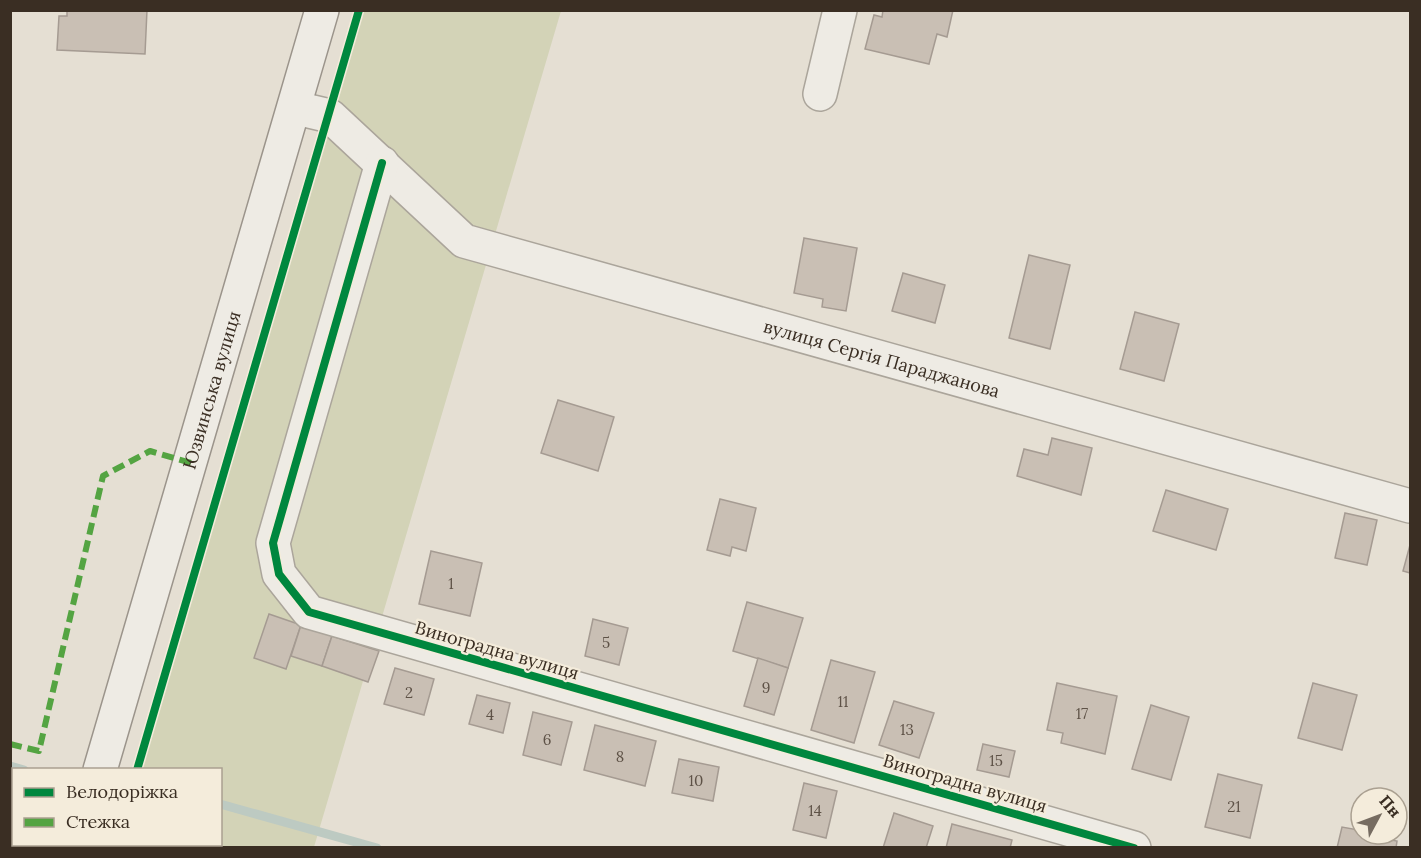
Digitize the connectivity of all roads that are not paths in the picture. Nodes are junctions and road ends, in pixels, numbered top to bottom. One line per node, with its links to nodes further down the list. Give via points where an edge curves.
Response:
1 (322, 10): 4 (street, Юзвинська вулиця)
2 (840, 10): 3 (street)
3 (820, 94)
4 (296, 108): 5 (street, вулиця Сергія Параджанова, via 330,116); 7 (street, Юзвинська вулиця)
5 (382, 163): 6 (street, вулиця Сергія Параджанова, via 464,240); 8 (street, Виноградна вулиця, via 273,543 279,574 309,612)
6 (1410, 507)
7 (101, 768)
8 (1134, 848)

